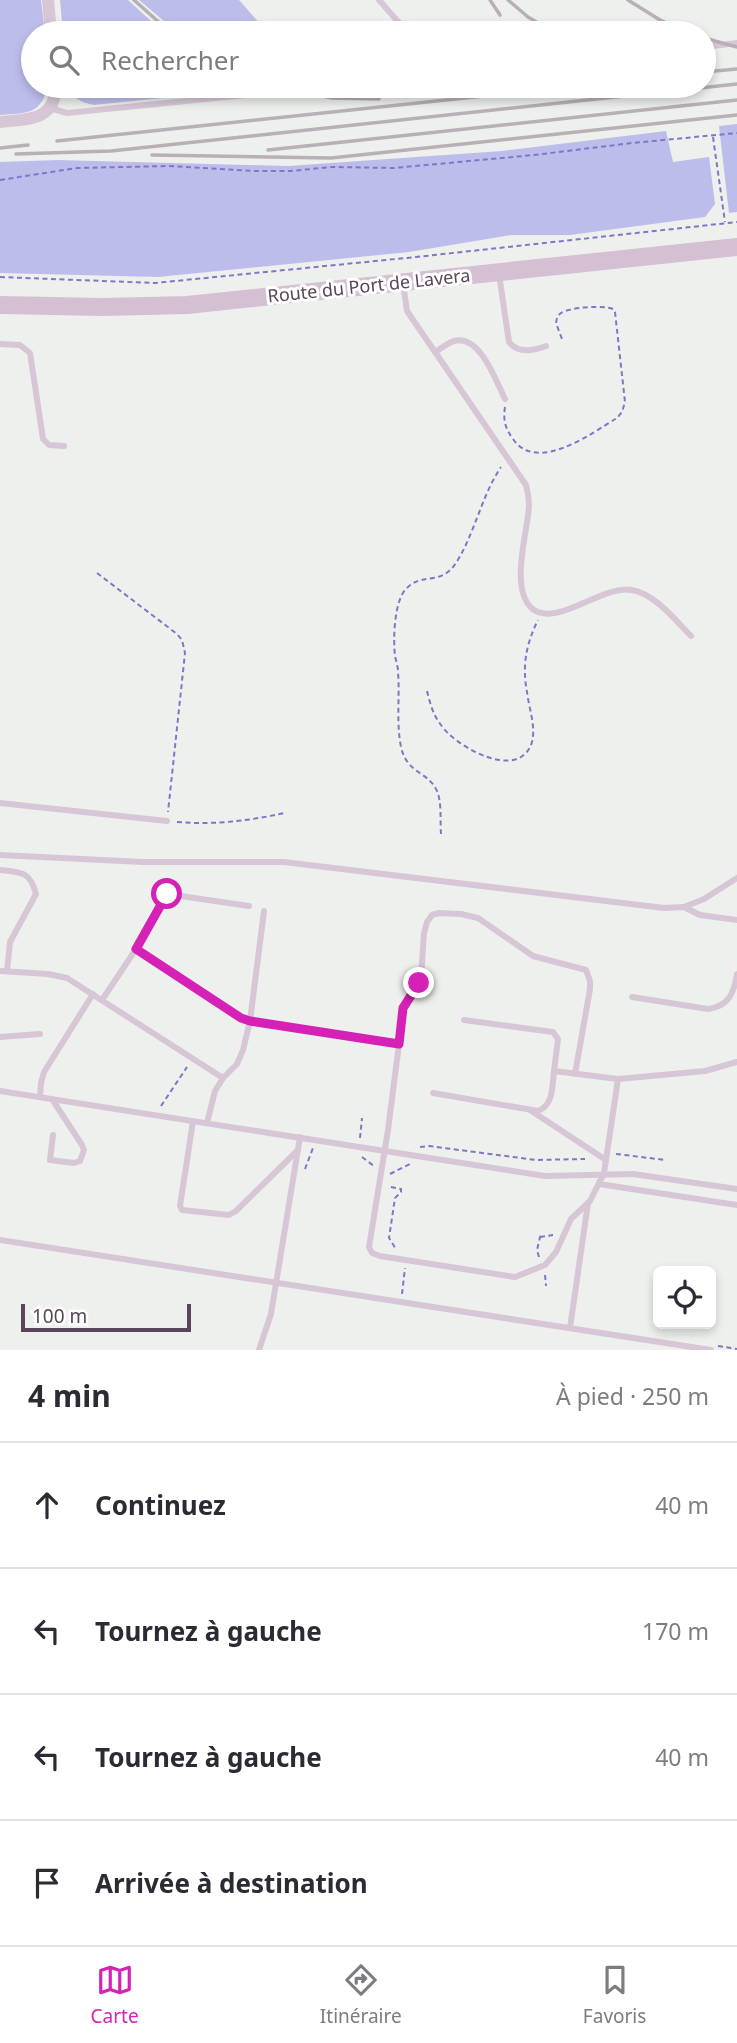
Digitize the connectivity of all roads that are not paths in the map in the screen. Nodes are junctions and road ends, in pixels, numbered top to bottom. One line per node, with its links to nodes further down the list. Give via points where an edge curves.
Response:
1 (48, 0): 3 (street)
2 (379, 0): 4 (lane)
3 (50, 21)
4 (397, 21)
5 (737, 43): 6 (lane)
6 (716, 46)
7 (55, 98): 9 (street)
8 (217, 98): 9 (lane, via 67,113)
9 (50, 107): 10 (street, via 38,117)
10 (0, 122)
11 (737, 247): 12 (street, Route du Port de Lavera)
12 (499, 272): 13 (street, Route du Port de Lavera); 16 (lane, via 509,342 527,351)
13 (403, 282): 14 (street, Route du Port de Lavera, via 187,304); 17 (lane, via 407,311)
14 (0, 305)
15 (0, 344): 19 (lane, via 20,345 30,353 43,439 49,445)
16 (546, 346)
17 (435, 352): 18 (lane, via 454,341 470,343 481,352); 20 (lane, via 526,485 529,507 521,569 526,601 533,609 551,614 619,590 632,590 655,601)
18 (505, 400)
19 (64, 446)
20 (691, 636)
21 (0, 803): 22 (lane)
22 (167, 821)
23 (0, 855): 27 (lane, via 284,862)
24 (0, 870): 31 (lane, via 24,873 36,894 10,942)
25 (737, 878): 27 (lane)
26 (249, 906): 30 (lane, via 167,894)
27 (684, 907): 29 (lane, via 700,915)
28 (264, 911): 37 (lane)
29 (737, 920)
30 (136, 949): 35 (lane); 37 (lane)
31 (3, 971): 33 (lane, via 59,975)
32 (737, 974): 34 (lane, via 732,996 717,1008)
33 (93, 994): 35 (lane); 48 (lane, via 44,1072)
34 (632, 997)
35 (102, 1000): 44 (lane)
36 (464, 1020): 42 (lane, via 553,1032 558,1039)
37 (250, 1021): 40 (lane); 44 (lane, via 240,1058)
38 (40, 1034): 39 (lane)
39 (0, 1037)
40 (399, 1044): 43 (lane, via 403,1008 421,978 427,922 439,913 461,914 486,922 533,956 586,970 590,989); 56 (lane)
41 (737, 1062): 45 (lane, via 705,1071)
42 (555, 1071): 43 (lane); 50 (lane, via 548,1105 538,1111)
43 (575, 1074): 45 (lane)
44 (223, 1078): 52 (lane)
45 (618, 1079): 57 (lane)
46 (0, 1091): 48 (lane)
47 (432, 1093): 50 (lane)
48 (40, 1097): 49 (lane)
49 (52, 1099): 51 (lane); 53 (lane, via 82,1144 80,1161 50,1160)
50 (528, 1109): 57 (lane)
51 (193, 1121): 52 (lane); 55 (lane, via 182,1210 236,1212)
52 (207, 1123): 54 (lane)
53 (53, 1135)
54 (300, 1137): 55 (lane); 56 (lane)
55 (298, 1150): 64 (lane)
56 (385, 1151): 58 (lane, via 545,1176); 61 (lane, via 369,1247 380,1256 522,1275 552,1258 571,1219)
57 (606, 1160): 58 (lane)
58 (604, 1173): 59 (lane); 60 (lane)
59 (599, 1184): 61 (lane); 62 (lane)
60 (737, 1189)
61 (588, 1203): 65 (lane)
62 (737, 1205)
63 (0, 1240): 64 (lane)
64 (275, 1284): 65 (lane); 67 (lane, via 271,1314)
65 (569, 1328): 66 (lane)
66 (712, 1348)
67 (258, 1350)

